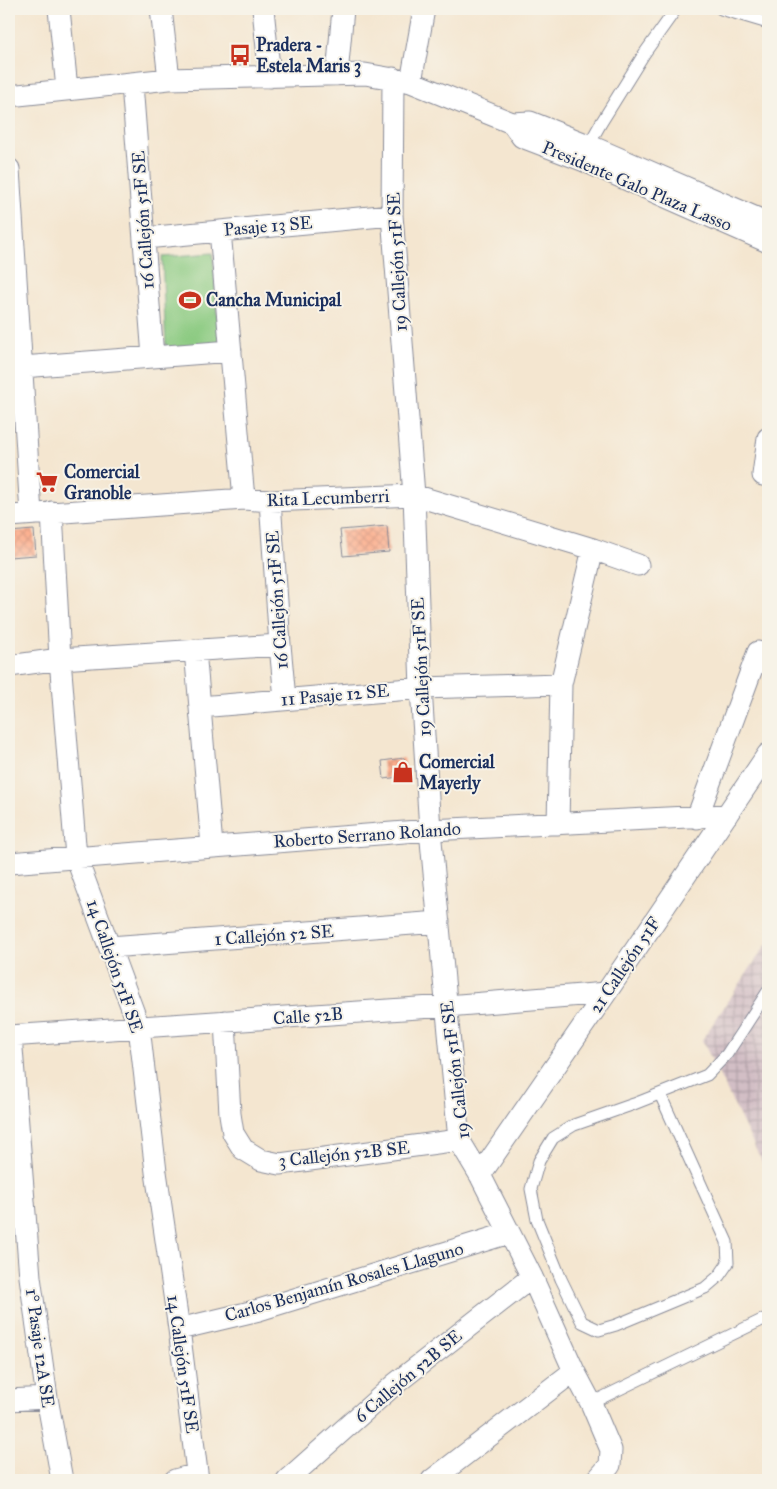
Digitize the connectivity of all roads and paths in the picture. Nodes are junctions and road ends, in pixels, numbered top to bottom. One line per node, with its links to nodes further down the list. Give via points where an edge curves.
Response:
1 (60, 9): 14 (street)
2 (161, 9): 11 (street)
3 (262, 9): 10 (street)
4 (343, 9): 9 (street)
5 (424, 9): 12 (street, 19 Callejón 51F SE)
6 (676, 9): 16 (lane, via 644,54)
7 (721, 9): 8 (lane)
8 (768, 24)
9 (337, 75): 10 (street, Presidente Galo Plaza Lasso); 12 (street, Presidente Galo Plaza Lasso, via 365,74)
10 (270, 76): 11 (street, Presidente Galo Plaza Lasso)
11 (169, 79): 13 (street, Presidente Galo Plaza Lasso)
12 (402, 80): 16 (street, Presidente Galo Plaza Lasso, via 512,123 522,137); 18 (street, 19 Callejón 51F SE)
13 (132, 84): 14 (street, Presidente Galo Plaza Lasso); 21 (street, 16 Callejón 51F SE)
14 (66, 89): 15 (street, Presidente Galo Plaza Lasso)
15 (9, 96)
16 (585, 152): 19 (street, Presidente Galo Plaza Lasso); 22 (street, Presidente Galo Plaza Lasso)
17 (9, 169): 23 (street)
18 (392, 215): 20 (street, Pasaje 13 SE); 29 (street, 19 Callejón 51F SE)
19 (768, 223)
20 (220, 231): 21 (street, Pasaje 13 SE); 24 (street)
21 (144, 238): 25 (street, 16 Callejón 51F SE)
22 (768, 242)
23 (11, 247): 26 (street)
24 (231, 351): 25 (street); 30 (street)
25 (152, 357): 26 (street)
26 (22, 367): 33 (street)
27 (768, 438): 28 (street)
28 (763, 475)
29 (414, 495): 31 (street, Rita Lecumberri); 35 (street, Rita Lecumberri); 43 (street, 19 Callejón 51F SE)
30 (244, 499): 31 (street, Rita Lecumberri); 32 (street, Rita Lecumberri)
31 (270, 502): 37 (street, 16 Callejón 51F SE)
32 (52, 512): 33 (street, Rita Lecumberri); 40 (street, 14 Callejón 51F SE)
33 (31, 514): 34 (street, Rita Lecumberri)
34 (9, 516)
35 (593, 549): 36 (street, Rita Lecumberri); 42 (street)
36 (638, 565)
37 (280, 644): 38 (street); 44 (street, 16 Callejón 51F SE)
38 (195, 650): 40 (street); 45 (street)
39 (758, 652): 48 (street)
40 (60, 659): 41 (street); 52 (street, 14 Callejón 51F SE)
41 (9, 666)
42 (560, 684): 43 (street, 11 Pasaje 12 SE); 49 (street)
43 (421, 688): 44 (street, 11 Pasaje 12 SE); 50 (street, 19 Callejón 51F SE)
44 (285, 699): 45 (street, 11 Pasaje 12 SE)
45 (200, 707): 51 (street)
46 (768, 754): 47 (street, 21 Callejón 51F)
47 (726, 815): 48 (street, Roberto Serrano Rolando); 57 (street, 21 Callejón 51F)
48 (697, 818): 49 (street, Roberto Serrano Rolando)
49 (558, 824): 50 (street, Roberto Serrano Rolando)
50 (430, 830): 51 (street, Roberto Serrano Rolando); 54 (street, 19 Callejón 51F SE)
51 (212, 846): 52 (street, Roberto Serrano Rolando)
52 (76, 857): 53 (street, Roberto Serrano Rolando); 55 (street, 14 Callejón 51F SE)
53 (9, 863)
54 (439, 922): 55 (street, 1 Callejón 52 SE); 58 (street, 19 Callejón 51F SE)
55 (110, 947): 60 (street, 14 Callejón 51F SE)
56 (768, 991): 62 (lane, via 727,1054 708,1075)
57 (606, 993): 58 (street, Calle 52B); 64 (street, 21 Callejón 51F)
58 (447, 1006): 59 (street, Calle 52B); 63 (street, 19 Callejón 51F SE)
59 (225, 1021): 60 (street, Calle 52B); 63 (street, 3 Callejón 52B SE, via 233,1133 243,1149 261,1160 280,1164)
60 (139, 1027): 61 (street, Calle 52B); 68 (street, 14 Callejón 51F SE)
61 (10, 1036): 70 (street, 1° Pasaje 12A SE, via 30,1277)
62 (660, 1094): 62 (lane, via 574,1125 553,1138 539,1161 531,1189 537,1220 561,1279 582,1322 598,1330 704,1288 719,1276 728,1263 727,1242)
63 (459, 1140): 64 (street, 19 Callejón 51F SE)
64 (480, 1175): 65 (street, 19 Callejón 51F SE)
65 (509, 1233): 66 (street, 19 Callejón 51F SE); 68 (street, Carlos Benjamín Rosales Llaguno, via 259,1310)
66 (532, 1277): 69 (street, 19 Callejón 51F SE); 77 (street, 6 Callejón 52B SE, via 395,1384)
67 (768, 1317): 72 (lane)
68 (179, 1329): 74 (street, 14 Callejón 51F SE)
69 (574, 1371): 72 (street, 19 Callejón 51F SE); 78 (street)
70 (46, 1398): 71 (street); 75 (street, 1° Pasaje 12A SE)
71 (9, 1400)
72 (592, 1403): 73 (street, 19 Callejón 51F SE, via 610,1450)
73 (604, 1472)
74 (198, 1477): 76 (street)
75 (62, 1480)
76 (175, 1480)
77 (287, 1480)
78 (432, 1480)

